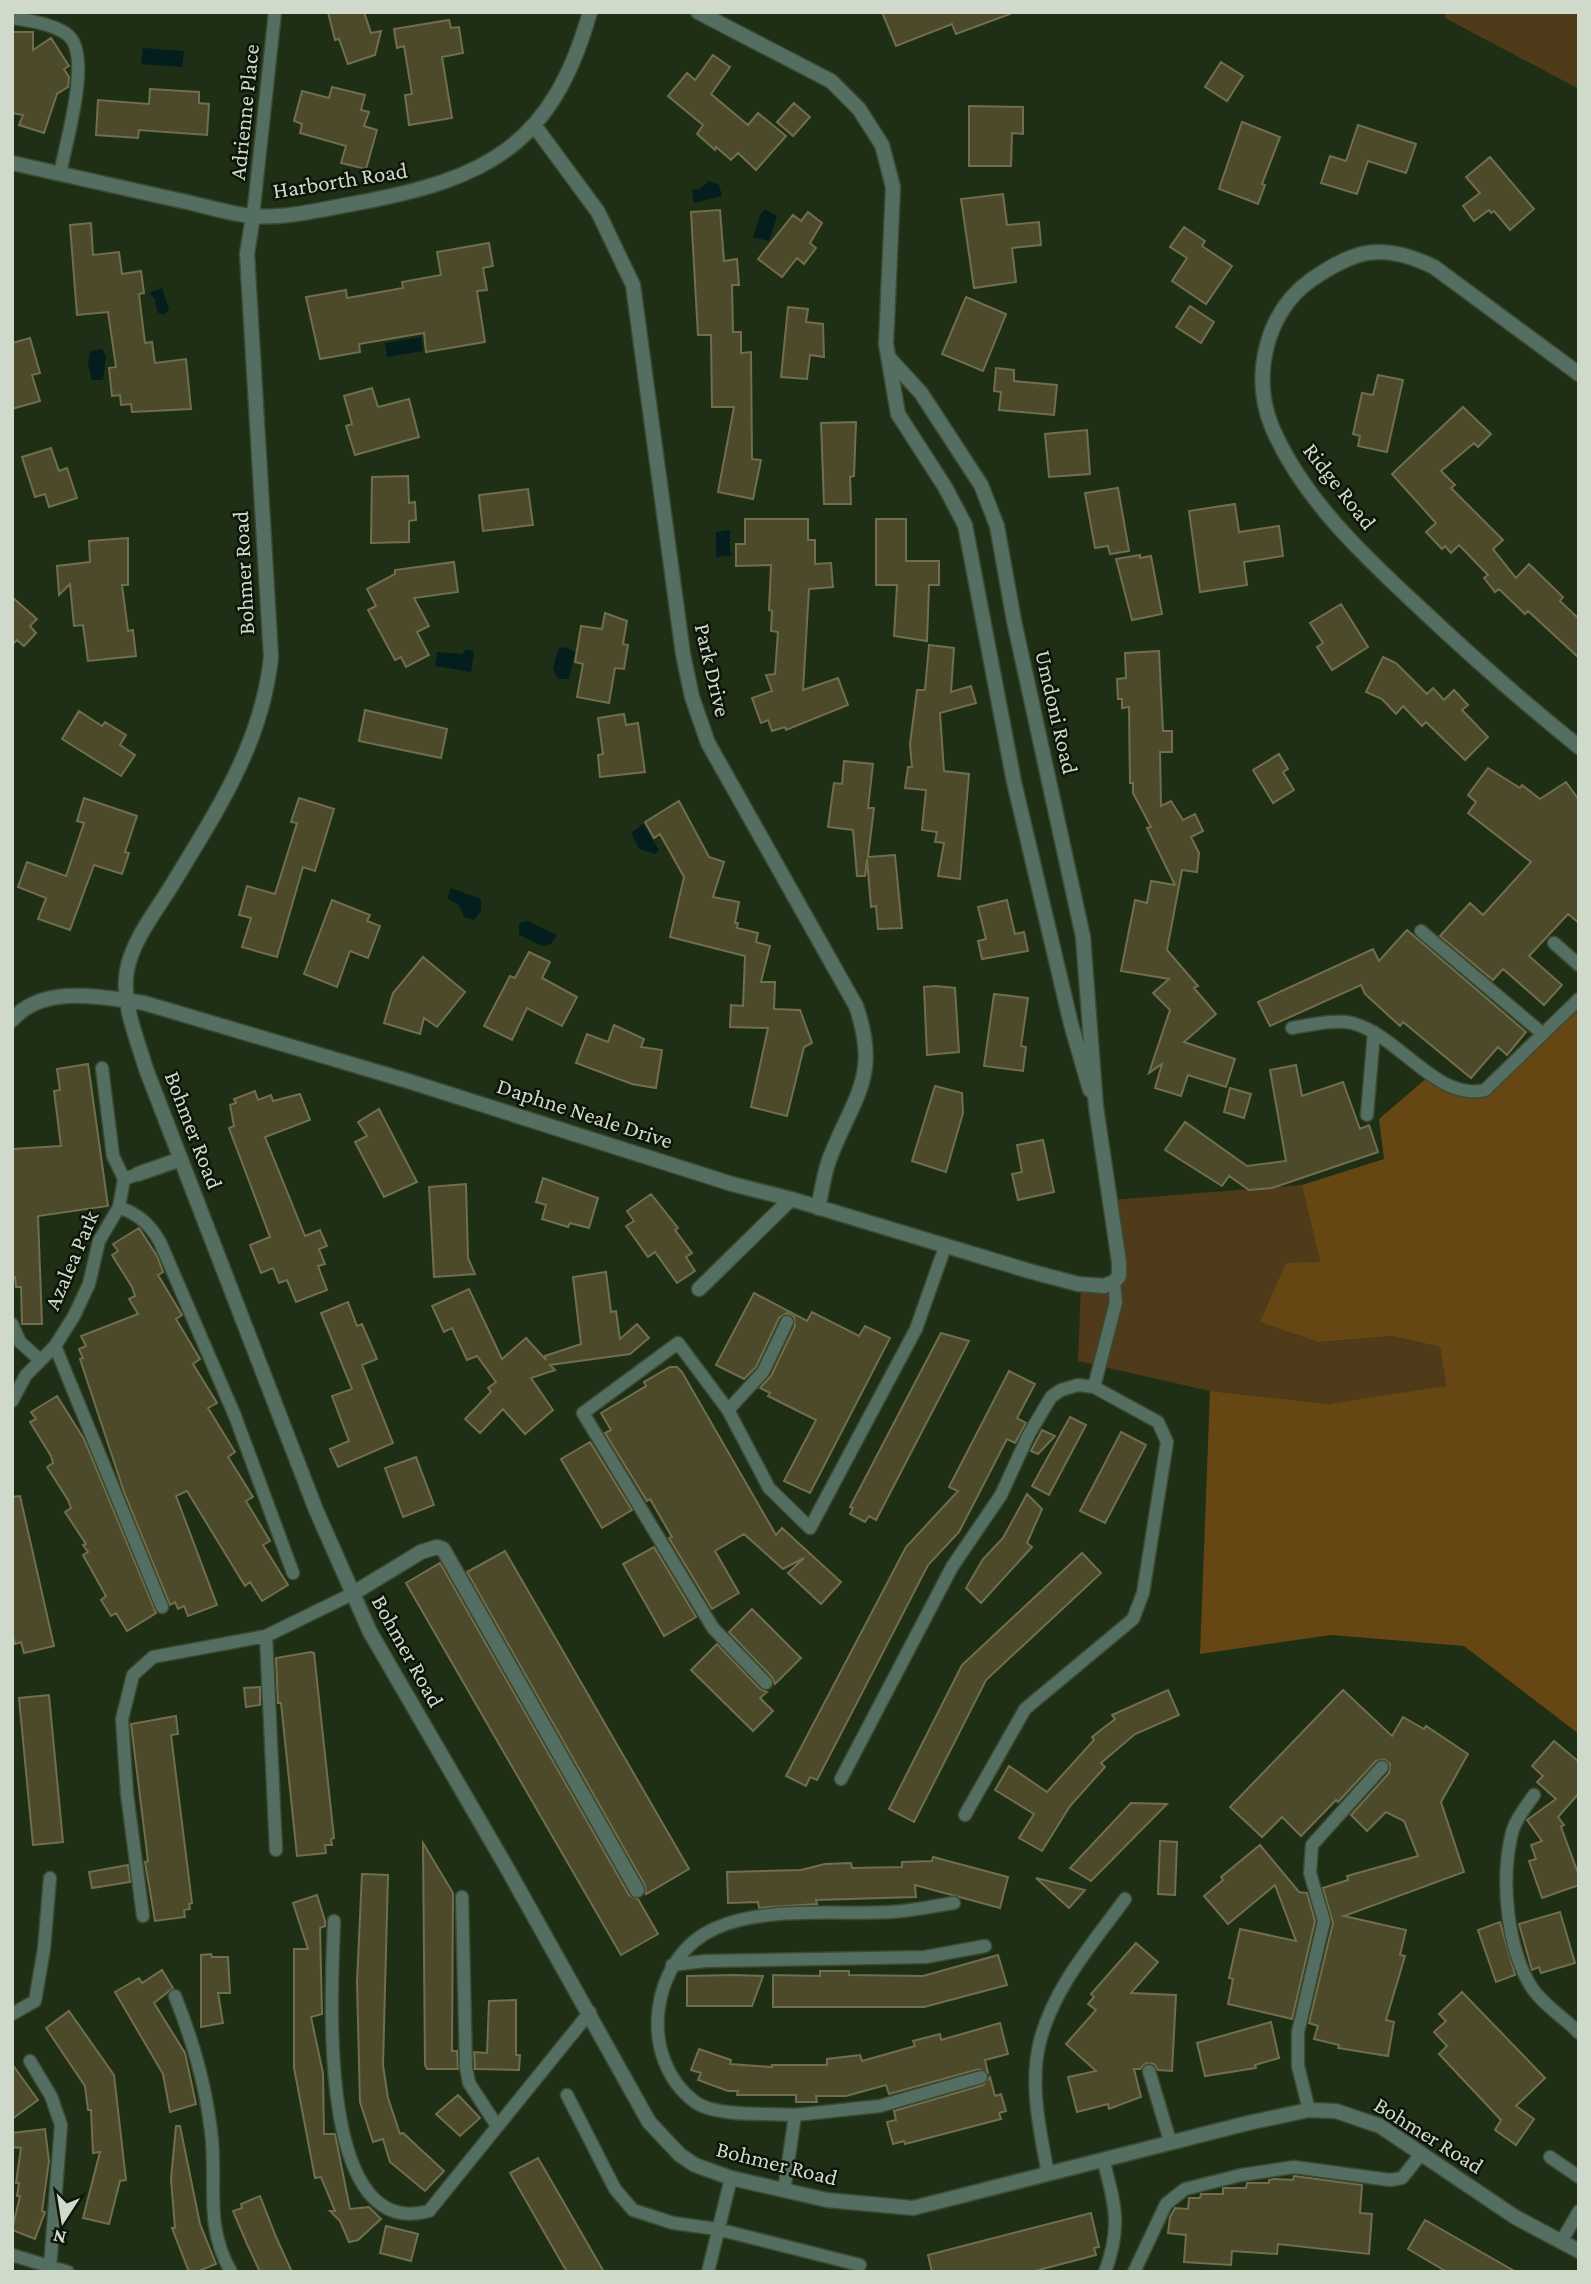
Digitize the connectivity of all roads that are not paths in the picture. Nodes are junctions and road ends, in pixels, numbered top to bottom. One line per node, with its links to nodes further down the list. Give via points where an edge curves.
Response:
1 (275, 12): 8 (lane, Adrienne Place)
2 (590, 12): 5 (street, Harborth Road, via 569,75 546,114)
3 (698, 12): 9 (street, Umdoni Road, via 831,81 859,109 882,145 893,187)
4 (12, 18): 7 (lane, via 69,36 76,50 76,91)
5 (534, 125): 8 (street, Harborth Road, via 482,165 448,182 331,208); 28 (street, Park Drive, via 598,212 633,285 683,654 708,743 864,1027 866,1068 861,1090 830,1156)
6 (12, 163): 7 (street, Harborth Road)
7 (60, 174): 8 (street, Harborth Road)
8 (253, 216): 16 (street, Bohmer Road, via 247,254 271,657 267,694 231,787 137,942 127,972)
9 (889, 358): 22 (street, Umdoni Road, via 898,414 965,525 1020,807 1071,1024); 22 (street, Umdoni Road, via 921,393 981,485 997,526 1083,936)
10 (1579, 374): 11 (street, Ridge Road, via 1434,267 1413,257 1362,252 1344,257 1293,295 1269,337 1263,386 1271,426 1307,488 1332,518 1381,572 1500,683)
11 (1579, 747)
12 (1421, 931): 20 (lane)
13 (1553, 943): 14 (lane)
14 (1579, 965)
15 (1579, 999): 20 (lane)
16 (127, 1001): 17 (street, Daphne Neale Drive, via 41,998 22,1008); 24 (street, Bohmer Road, via 146,1069); 26 (street, Daphne Neale Drive, via 181,1012)
17 (12, 1020)
18 (1292, 1028): 19 (lane, via 1350,1022)
19 (1374, 1032): 20 (lane, via 1450,1087 1474,1093 1485,1090); 23 (lane)
20 (1543, 1034)
21 (102, 1068): 25 (lane, via 113,1156)
22 (1096, 1107): 30 (street, Umdoni Road, via 1119,1262)
23 (1367, 1115)
24 (181, 1159): 25 (street); 40 (street, Bohmer Road)
25 (131, 1177): 27 (lane, Azalea Park)
26 (791, 1199): 28 (street, Daphne Neale Drive); 31 (street)
27 (119, 1207): 34 (lane, Azalea Park, via 99,1241 89,1284); 39 (lane, via 137,1214 160,1242 235,1416)
28 (818, 1208): 29 (street, Daphne Neale Drive)
29 (945, 1247): 30 (street, Daphne Neale Drive, via 1078,1284); 38 (lane, via 916,1329 810,1528 769,1488)
30 (1114, 1282): 36 (lane, via 1116,1302)
31 (699, 1289)
32 (787, 1322): 38 (lane, via 763,1372)
33 (12, 1324): 35 (lane, via 20,1342)
34 (55, 1346): 35 (lane, Azalea Park); 41 (lane)
35 (40, 1360): 37 (lane, Azalea Park)
36 (1094, 1387): 45 (lane, via 1077,1385 1051,1397 1001,1495 952,1567); 47 (lane, via 1158,1422 1165,1431 1143,1593 1133,1619 1025,1709)
37 (12, 1401)
38 (728, 1410): 43 (lane, via 678,1343 583,1413 713,1628)
39 (293, 1573)
40 (352, 1594): 42 (lane); 50 (street, via 421,1552 443,1549); 59 (street, Bohmer Road, via 394,1676)
41 (162, 1607)
42 (266, 1636): 48 (lane); 54 (lane, via 153,1657 133,1675 122,1718)
43 (766, 1683)
44 (1382, 1767): 66 (lane, via 1312,1845 1310,1873 1324,1921 1298,2032 1298,2066)
45 (841, 1779)
46 (1534, 1795): 61 (lane, via 1511,1835 1506,1913 1530,1985)
47 (965, 1815)
48 (276, 1850)
49 (50, 1878): 60 (lane, via 35,2001)
50 (637, 1890)
51 (462, 1897): 68 (lane, via 466,2067 469,2083)
52 (1125, 1899): 73 (lane, via 1071,1971 1040,2041 1037,2105)
53 (954, 1903): 57 (lane, via 895,1912 758,1917 716,1927 690,1943)
54 (143, 1916)
55 (334, 1921): 68 (lane, via 332,2058 340,2117 361,2183 376,2202 397,2214 429,2211)
56 (985, 1946): 57 (lane, via 925,1957)
57 (672, 1965): 67 (lane, via 656,2011 658,2036 674,2076 696,2102 722,2111)
58 (175, 1996): 85 (lane, via 198,2054 211,2133 215,2232)
59 (590, 2012): 68 (lane); 75 (street, Bohmer Road, via 649,2122 665,2142 695,2165)
60 (12, 2014)
61 (1579, 2033)
62 (30, 2061): 83 (lane, via 61,2124)
63 (1149, 2071): 69 (lane)
64 (981, 2077): 67 (lane, via 880,2106)
65 (567, 2095): 78 (lane, via 615,2189 633,2210)
66 (1309, 2110): 69 (street, Bohmer Road); 70 (street, Bohmer Road, via 1353,2115 1380,2126)
67 (795, 2115): 76 (lane)
68 (498, 2126)
69 (1170, 2141): 72 (street, Bohmer Road)
70 (1421, 2154): 79 (street, Bohmer Road); 88 (lane, via 1402,2178 1390,2180 1294,2167 1185,2189 1166,2204)
71 (1550, 2157): 74 (lane)
72 (1103, 2159): 73 (street, Bohmer Road); 87 (lane, via 1117,2224)
73 (1048, 2174): 76 (street, Bohmer Road, via 914,2208 861,2205)
74 (1579, 2177)
75 (731, 2178): 76 (street, Bohmer Road); 78 (lane)
76 (784, 2191)
77 (1579, 2211): 79 (lane)
78 (717, 2230): 82 (lane); 86 (lane)
79 (1561, 2242): 80 (street, Bohmer Road)
80 (1579, 2251)
81 (12, 2255): 83 (lane)
82 (860, 2265)
83 (50, 2267): 84 (lane)
84 (68, 2272)
85 (231, 2272)
86 (708, 2272)
87 (1105, 2272)
88 (1134, 2272)

